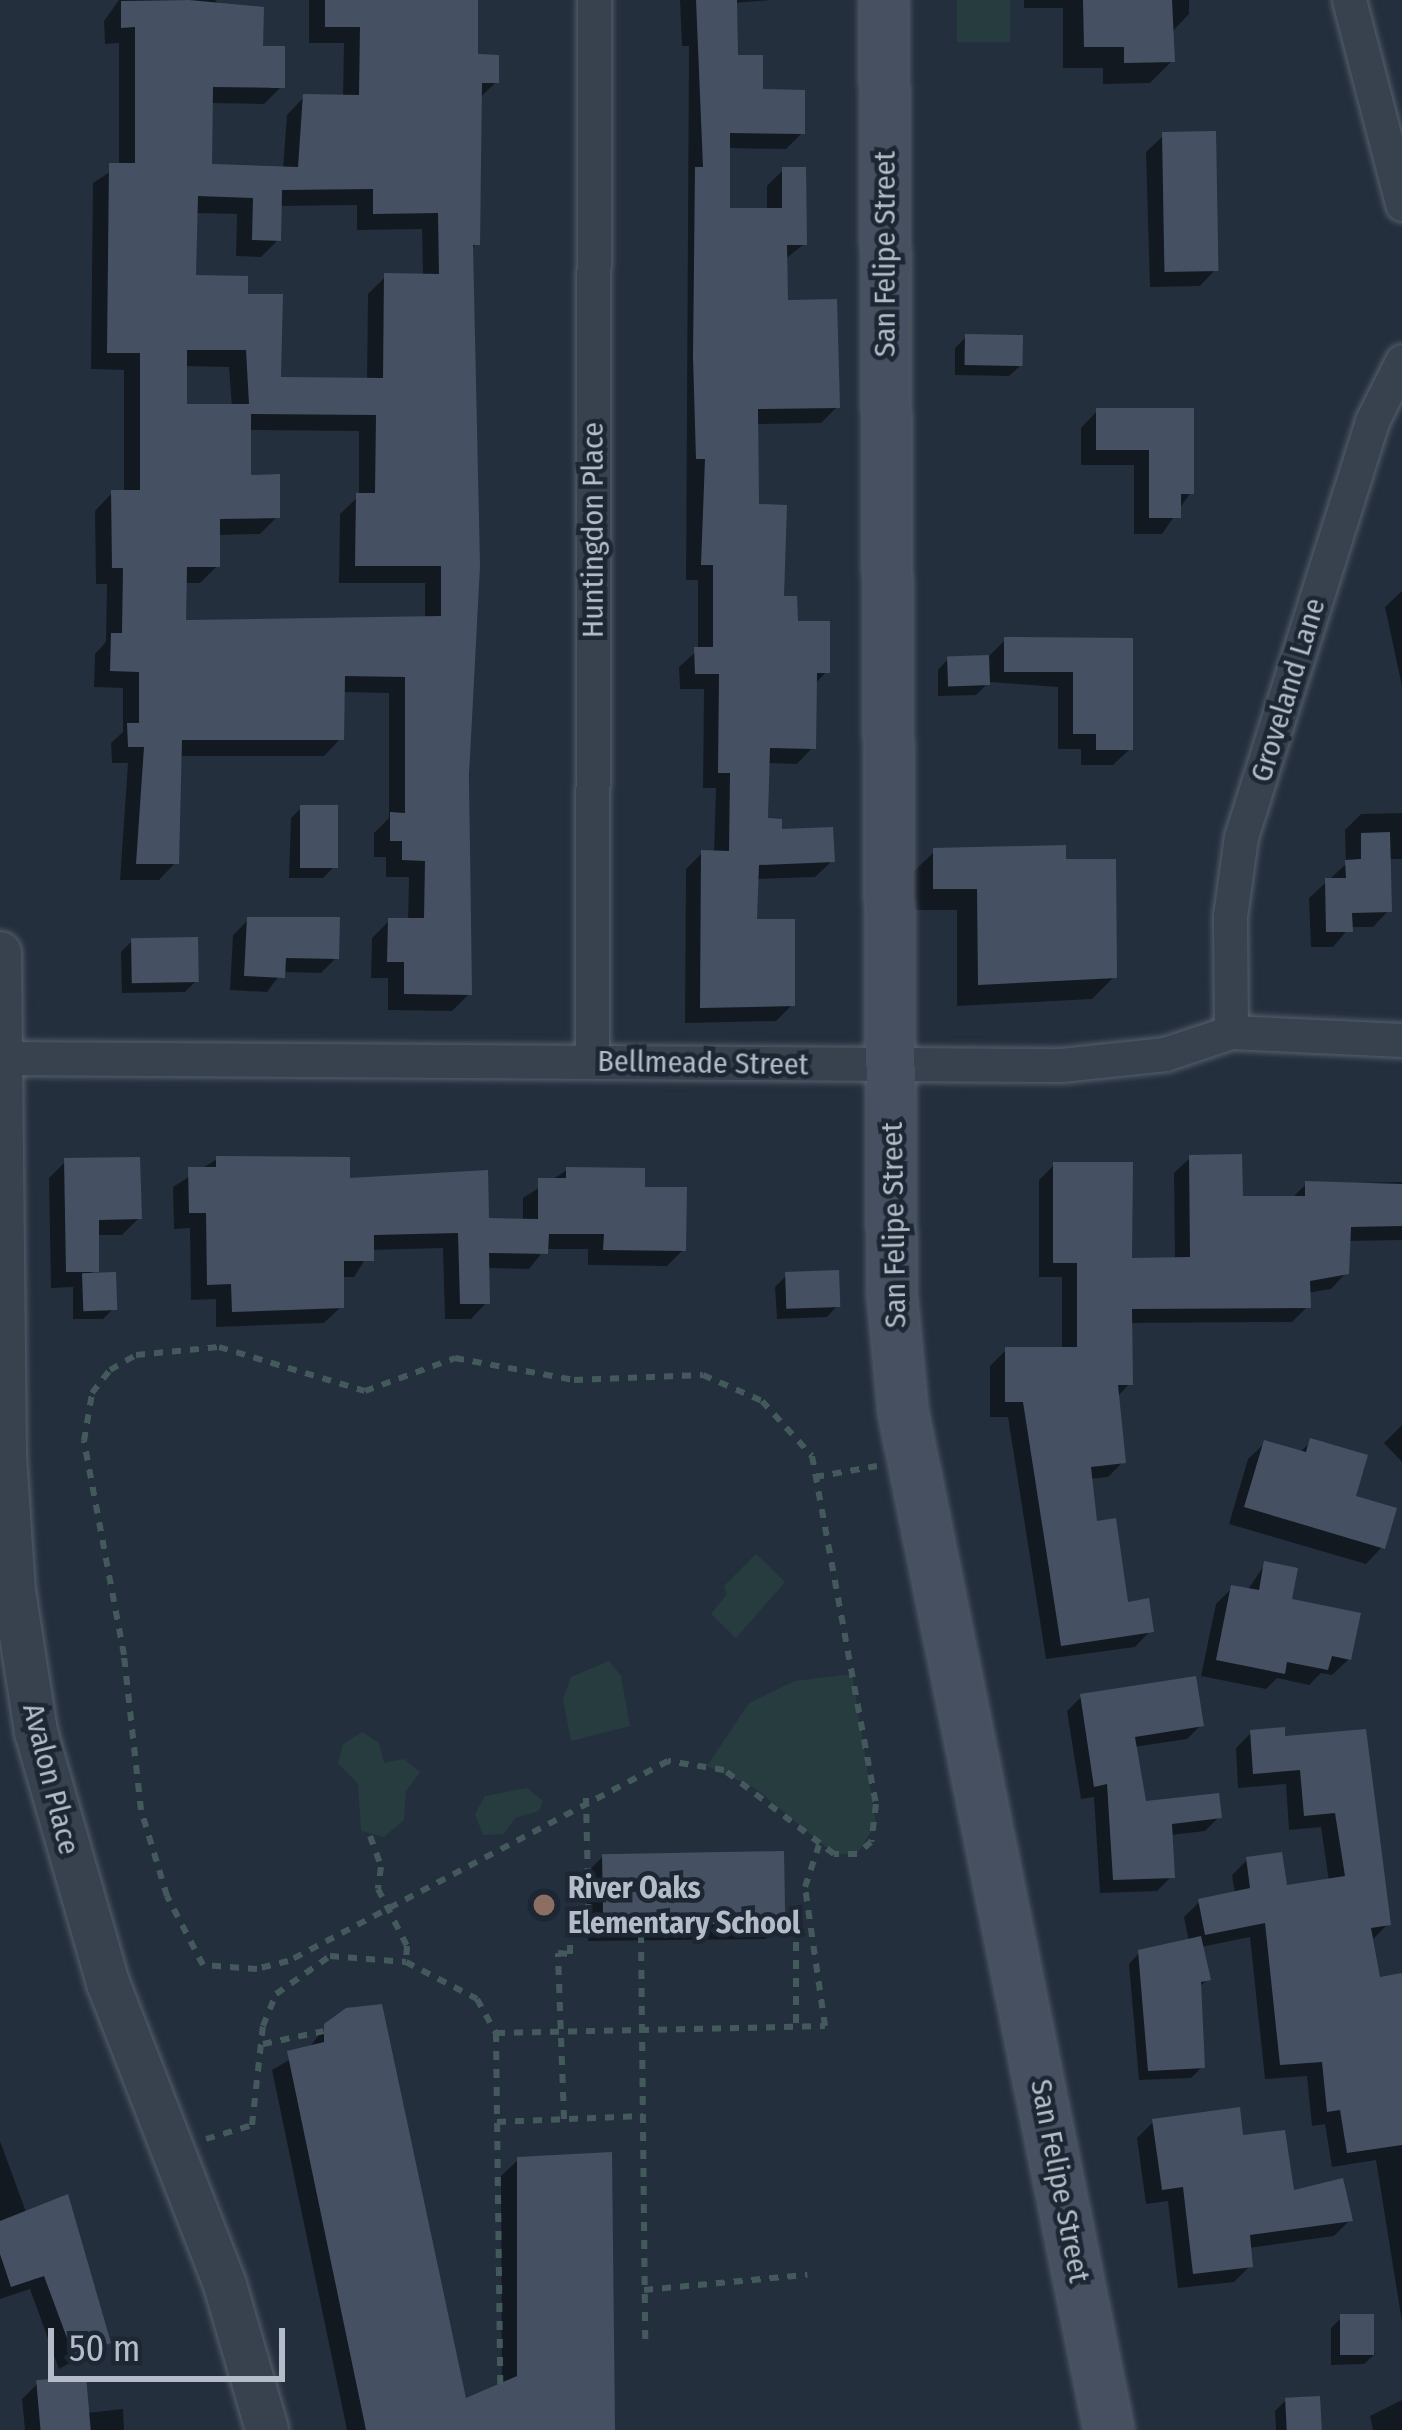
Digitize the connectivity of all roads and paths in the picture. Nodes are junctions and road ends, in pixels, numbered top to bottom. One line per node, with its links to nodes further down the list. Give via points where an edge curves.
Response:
1 (594, 0): 10 (street, Huntingdon Place)
2 (884, 0): 11 (main road, San Felipe Street)
3 (1349, 0): 4 (street)
4 (1402, 204)
5 (1402, 362): 7 (street, Groveland Lane, via 1372,421 1241,838 1230,916)
6 (0, 953): 9 (street, Avalon Place)
7 (1231, 1032): 8 (street, Bellmeade Street); 11 (street, Bellmeade Street, via 1165,1054 1061,1065)
8 (1402, 1040)
9 (0, 1058): 10 (street, Bellmeade Street); 37 (street, Avalon Place, via 4,1456 36,1732 109,1982 225,2285)
10 (592, 1061): 11 (street, Bellmeade Street)
11 (891, 1066): 38 (main road, San Felipe Street, via 892,1294 903,1411)
12 (840, 1472): 13 (path)
13 (815, 1477): 16 (path, via 876,1804 871,1842 857,1854); 20 (path, via 794,1429 762,1401 703,1375 574,1380 455,1358 365,1391 219,1347 136,1355 110,1370 92,1393 88,1485 124,1655 141,1810 167,1896 203,1965 257,1969)
14 (586, 1798): 16 (path, via 668,1761 694,1762 755,1788); 17 (path); 25 (path, via 589,1931 570,1932 570,1954 558,1953)
15 (370, 1836): 17 (path)
16 (819, 1845): 18 (path, via 805,1887)
17 (385, 1908): 20 (path); 22 (path, via 407,1946)
18 (808, 1931): 23 (path, via 796,1935); 23 (path, via 825,2026)
19 (641, 1934): 24 (path)
20 (333, 1936): 21 (path)
21 (330, 1956): 22 (path); 28 (path, via 276,1994)
22 (406, 1962): 27 (path, via 477,2000)
23 (796, 2023): 24 (path)
24 (642, 2025): 25 (path); 29 (path)
25 (561, 2026): 27 (path); 30 (path)
26 (324, 2031): 28 (path)
27 (496, 2033): 31 (path)
28 (261, 2045): 32 (path, via 252,2126)
29 (643, 2116): 30 (path); 34 (path)
30 (564, 2120): 31 (path)
31 (497, 2122): 36 (path)
32 (238, 2128)
33 (807, 2275): 34 (path)
34 (644, 2290): 35 (path)
35 (645, 2340)
36 (500, 2384)
37 (267, 2430)
38 (1109, 2430)

